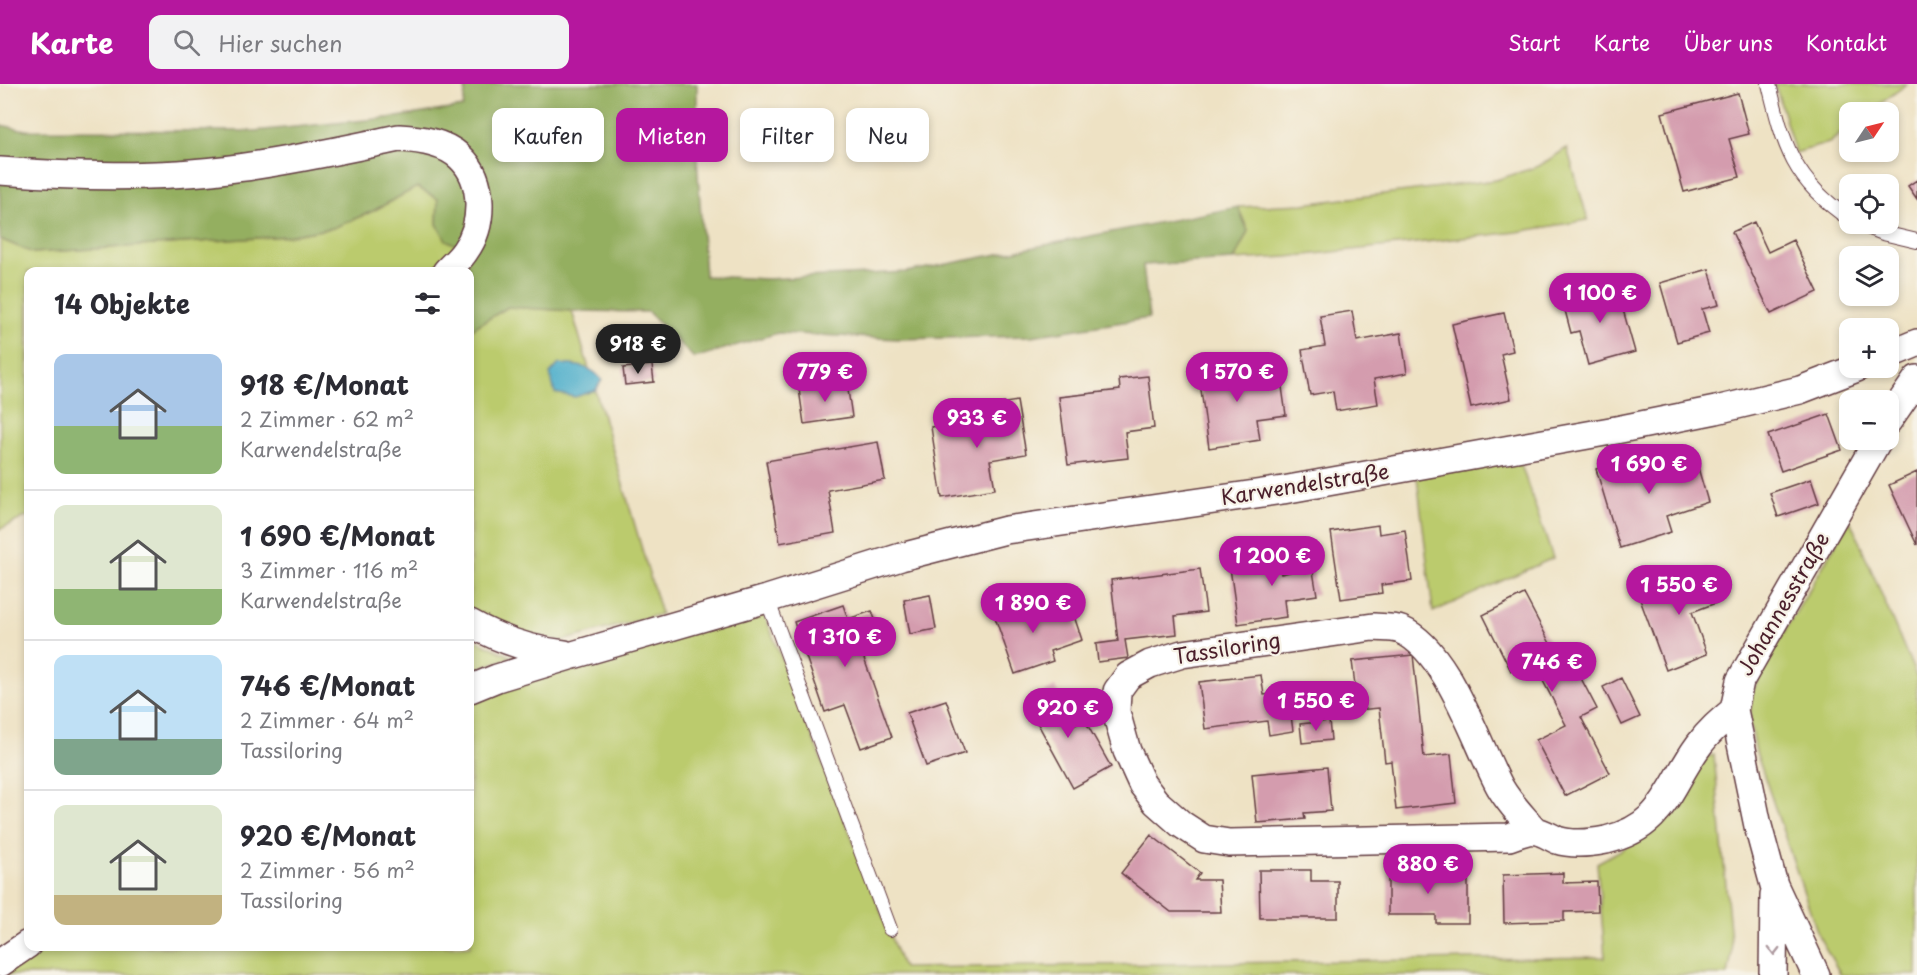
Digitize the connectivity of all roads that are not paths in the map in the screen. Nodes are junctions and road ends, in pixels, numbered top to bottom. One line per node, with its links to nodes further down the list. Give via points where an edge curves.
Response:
1 (1769, 84): 3 (lane, via 1786,148 1802,176)
2 (0, 171): 6 (street, via 162,175 237,168 399,138 419,139 459,156 470,169 480,199 473,236)
3 (1839, 212)
4 (1887, 234): 5 (lane)
5 (1917, 241)
6 (451, 267)
7 (1917, 343): 8 (street)
8 (1899, 350)
9 (1839, 375): 13 (street, Karwendelstraße, via 1800,390 1616,430 1283,490 1006,530 901,556)
10 (1916, 382): 11 (street)
11 (1899, 406)
12 (1872, 450): 17 (street, Johannesstraße, via 1740,681)
13 (760, 600): 15 (street, Karwendelstraße); 20 (lane)
14 (474, 625): 15 (street, via 512,643)
15 (573, 655): 16 (street, Karwendelstraße)
16 (474, 687)
17 (1734, 710): 18 (street, Tassiloring, via 1698,746 1656,812 1628,834 1580,843 1559,841); 19 (street, Johannesstraße)
18 (1534, 830): 18 (street, Tassiloring, via 1509,837 1229,843 1204,839 1156,802 1142,784 1116,712 1118,691 1128,676 1182,654 1373,627 1399,629 1429,652 1445,675 1500,787)
19 (1774, 885): 23 (street, one-way to 23); 24 (street)
20 (890, 929)
21 (24, 947): 22 (street)
22 (0, 963)
23 (1773, 975)
24 (1816, 975)

